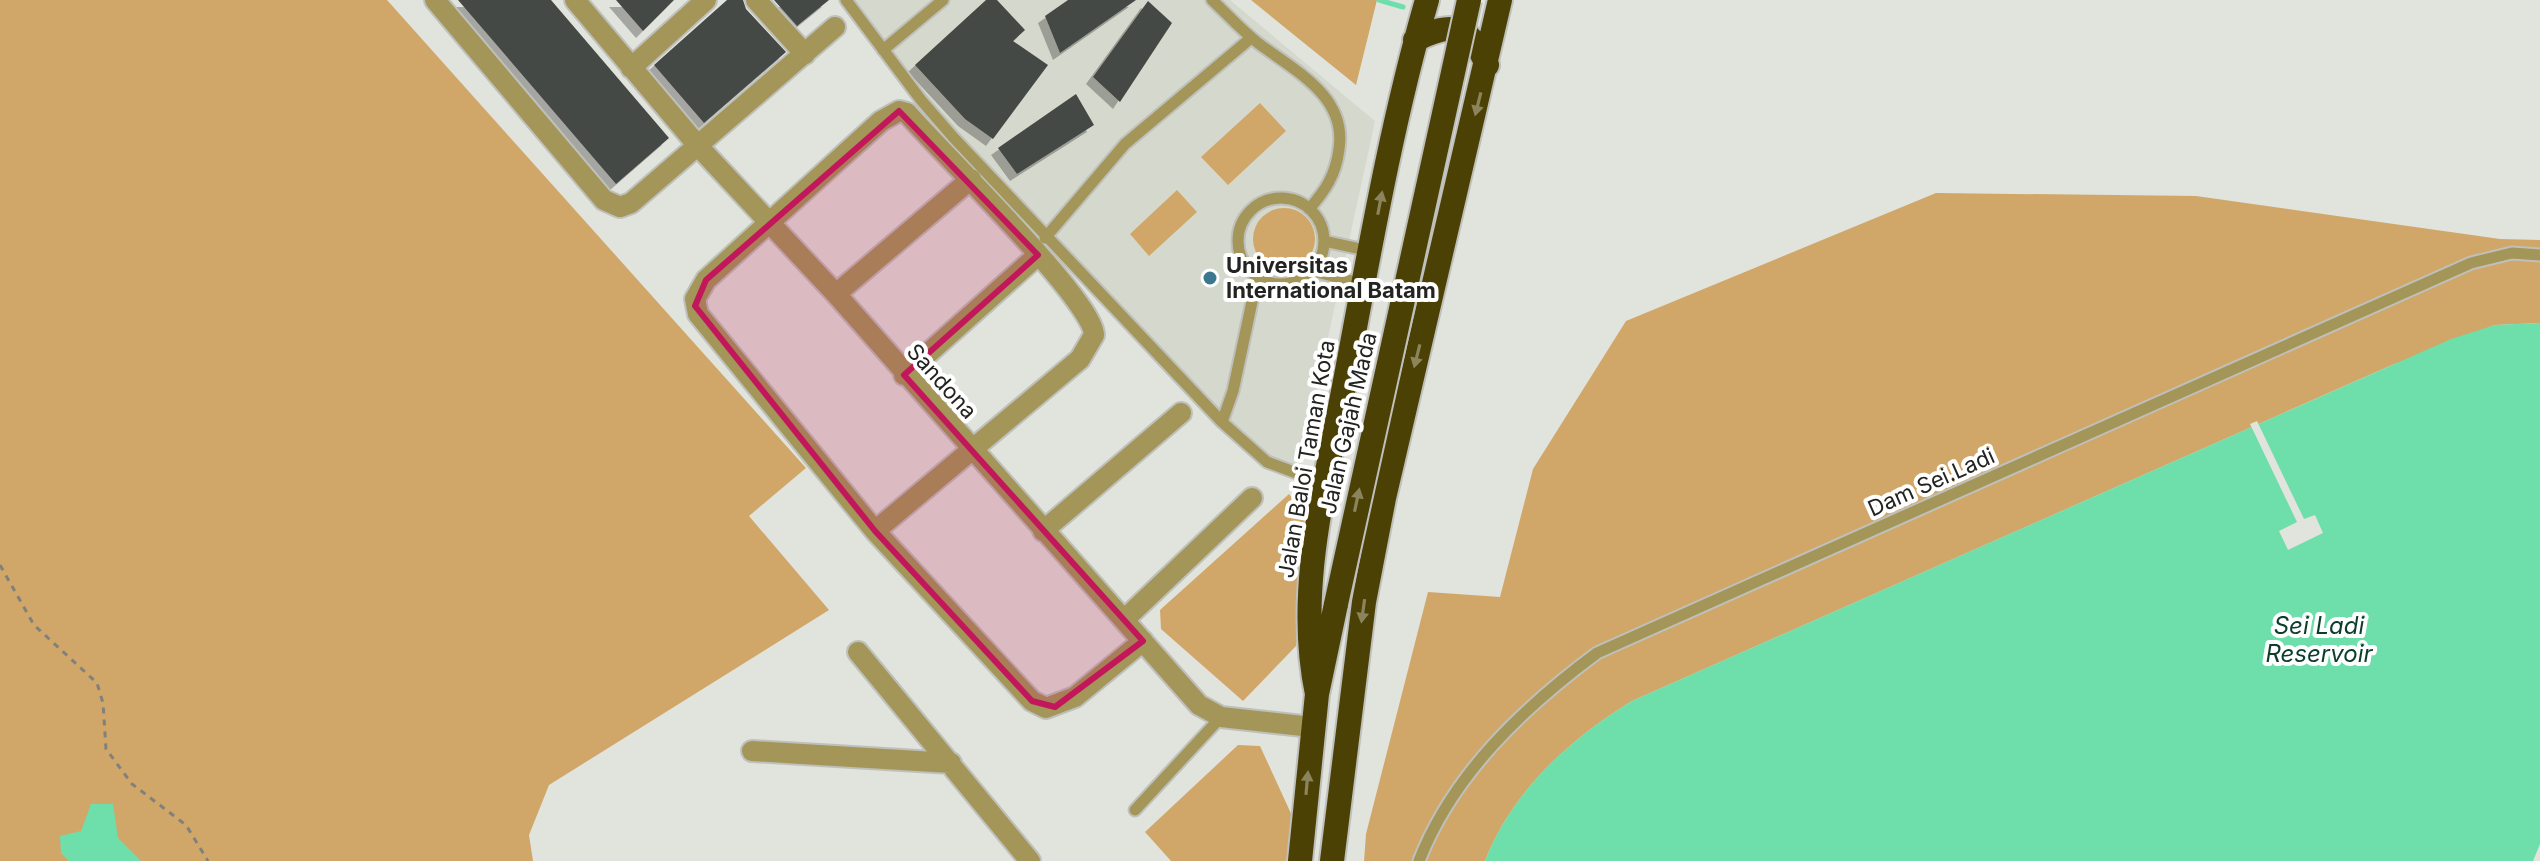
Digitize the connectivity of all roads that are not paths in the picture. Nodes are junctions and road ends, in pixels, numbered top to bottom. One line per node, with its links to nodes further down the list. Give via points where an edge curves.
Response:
1 (435, 0): 19 (street, via 611,206 631,203)
2 (575, 0): 18 (street, Sandona)
3 (706, 0): 18 (street)
4 (756, 0): 16 (street)
5 (865, 0): 11 (lane)
6 (943, 0): 15 (lane)
7 (1212, 0): 13 (lane)
8 (1427, 0): 14 (highway, Jalan Baloi Taman Kota)
9 (1469, 0): 42 (highway, Jalan Gajah Mada, one-way to 9, bridge)
10 (1500, 0): 17 (highway)
11 (849, 5): 15 (lane)
12 (835, 27): 16 (street)
13 (1251, 38): 21 (lane, via 1328,97 1339,117 1337,168); 24 (lane, via 1125,144)
14 (1415, 40): 17 (highway, via 1440,28 1456,29 1480,48); 25 (highway, Jalan Baloi Taman Kota, one-way to 14)
15 (883, 50): 24 (lane)
16 (805, 54): 19 (street)
17 (1487, 65): 50 (highway, one-way to 50, via 1384,498 1364,602)
18 (631, 68): 19 (street, Sandona)
19 (699, 147): 22 (street, Sandona)
20 (971, 179): 22 (street, via 907,113 899,111 881,121); 24 (street); 30 (street)
21 (1309, 209): 23 (lane); 28 (lane, via 1283,198 1256,206 1246,215 1237,242)
22 (767, 225): 30 (street, Sandona); 37 (street, via 706,280 695,306)
23 (1324, 241): 25 (lane); 27 (lane)
24 (1042, 247): 31 (street); 33 (lane); 34 (street, via 1094,327 1093,342)
25 (1370, 251): 29 (highway, Jalan Baloi Taman Kota)
26 (2540, 255): 51 (lane, Dam Sei.Ladi, via 2512,253 2471,263 1597,653 1541,694 1495,741 1457,792)
27 (1313, 271): 28 (lane, via 1286,284); 29 (lane)
28 (1257, 278): 33 (lane)
29 (1363, 284): 35 (highway, Jalan Baloi Taman Kota)
30 (836, 294): 31 (street, Sandona)
31 (904, 375): 34 (street, Sandona)
32 (1181, 413): 38 (street)
33 (1222, 422): 35 (lane, via 1267,462)
34 (972, 451): 37 (street); 38 (street, Sandona)
35 (1326, 484): 42 (highway, Jalan Baloi Taman Kota, via 1314,545 1308,627)
36 (1252, 498): 39 (street)
37 (875, 531): 40 (street, via 1032,701 1046,708 1075,697)
38 (1043, 531): 39 (street, Sandona)
39 (1125, 619): 40 (street, Sandona)
40 (1143, 641): 43 (street, Sandona, via 1199,705)
41 (858, 652): 46 (street)
42 (1317, 694): 44 (highway, Jalan Gajah Mada)
43 (1221, 717): 44 (street, Sandona); 47 (lane)
44 (1312, 727): 49 (highway, Jalan Gajah Mada, one-way to 44)
45 (752, 751): 46 (street)
46 (951, 763): 48 (street)
47 (1135, 810)
48 (1030, 861)
49 (1300, 861)
50 (1332, 861)
51 (1419, 861)

